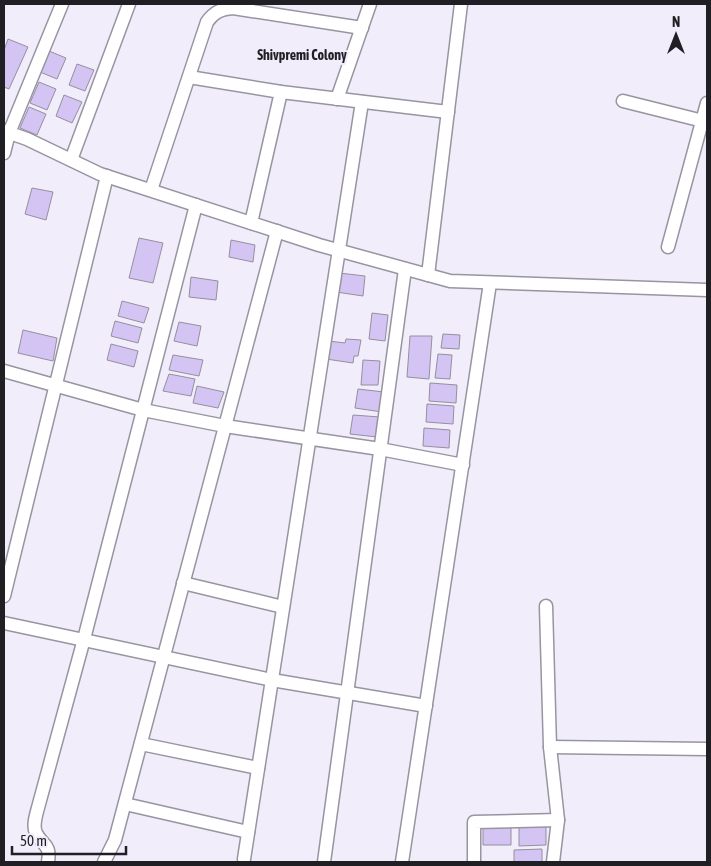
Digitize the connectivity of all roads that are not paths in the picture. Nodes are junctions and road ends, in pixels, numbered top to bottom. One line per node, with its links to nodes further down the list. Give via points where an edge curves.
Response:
1 (62, 4): 14 (street)
2 (129, 4): 16 (street)
3 (370, 4): 5 (street)
4 (461, 4): 12 (street)
5 (362, 28): 6 (street, via 222,9 213,13 207,22); 8 (street)
6 (189, 77): 7 (street); 18 (street)
7 (281, 92): 8 (street); 20 (street)
8 (337, 99): 10 (street)
9 (623, 101): 13 (street)
10 (362, 102): 12 (street); 23 (street)
11 (707, 103): 13 (street)
12 (448, 112): 25 (street)
13 (705, 121): 22 (street)
14 (6, 132): 15 (street); 16 (street)
15 (4, 153)
16 (71, 160): 17 (street)
17 (107, 176): 18 (street); 29 (street)
18 (151, 190): 19 (street)
19 (196, 205): 20 (street); 30 (street)
20 (251, 223): 21 (street)
21 (277, 231): 23 (street); 31 (street)
22 (668, 247)
23 (339, 250): 24 (street); 32 (street)
24 (405, 269): 25 (street); 33 (street)
25 (428, 275): 26 (street, via 450,281)
26 (490, 283): 27 (street); 34 (street)
27 (707, 290)
28 (4, 371): 29 (street)
29 (56, 384): 30 (street); 36 (street)
30 (143, 410): 31 (street); 40 (street)
31 (225, 426): 32 (street); 35 (street)
32 (310, 439): 33 (street); 37 (street)
33 (380, 449): 34 (street); 43 (street)
34 (462, 465): 44 (street)
35 (183, 583): 37 (street); 41 (street)
36 (4, 596)
37 (283, 606): 42 (street)
38 (546, 606): 46 (street)
39 (4, 623): 40 (street)
40 (84, 639): 41 (street); 53 (street, via 35,823 36,834 48,848)
41 (163, 658): 42 (street); 45 (street)
42 (272, 680): 43 (street); 48 (street)
43 (347, 692): 44 (street); 55 (street)
44 (426, 706): 56 (street)
45 (141, 744): 48 (street); 49 (street)
46 (550, 747): 47 (street); 50 (street)
47 (707, 749)
48 (258, 768): 51 (street)
49 (125, 804): 51 (street); 54 (street, via 115,840)
50 (558, 820): 57 (street, via 474,822); 58 (street)
51 (248, 832): 52 (street)
52 (244, 859)
53 (48, 862)
54 (104, 862)
55 (324, 862)
56 (402, 862)
57 (474, 862)
58 (553, 862)

